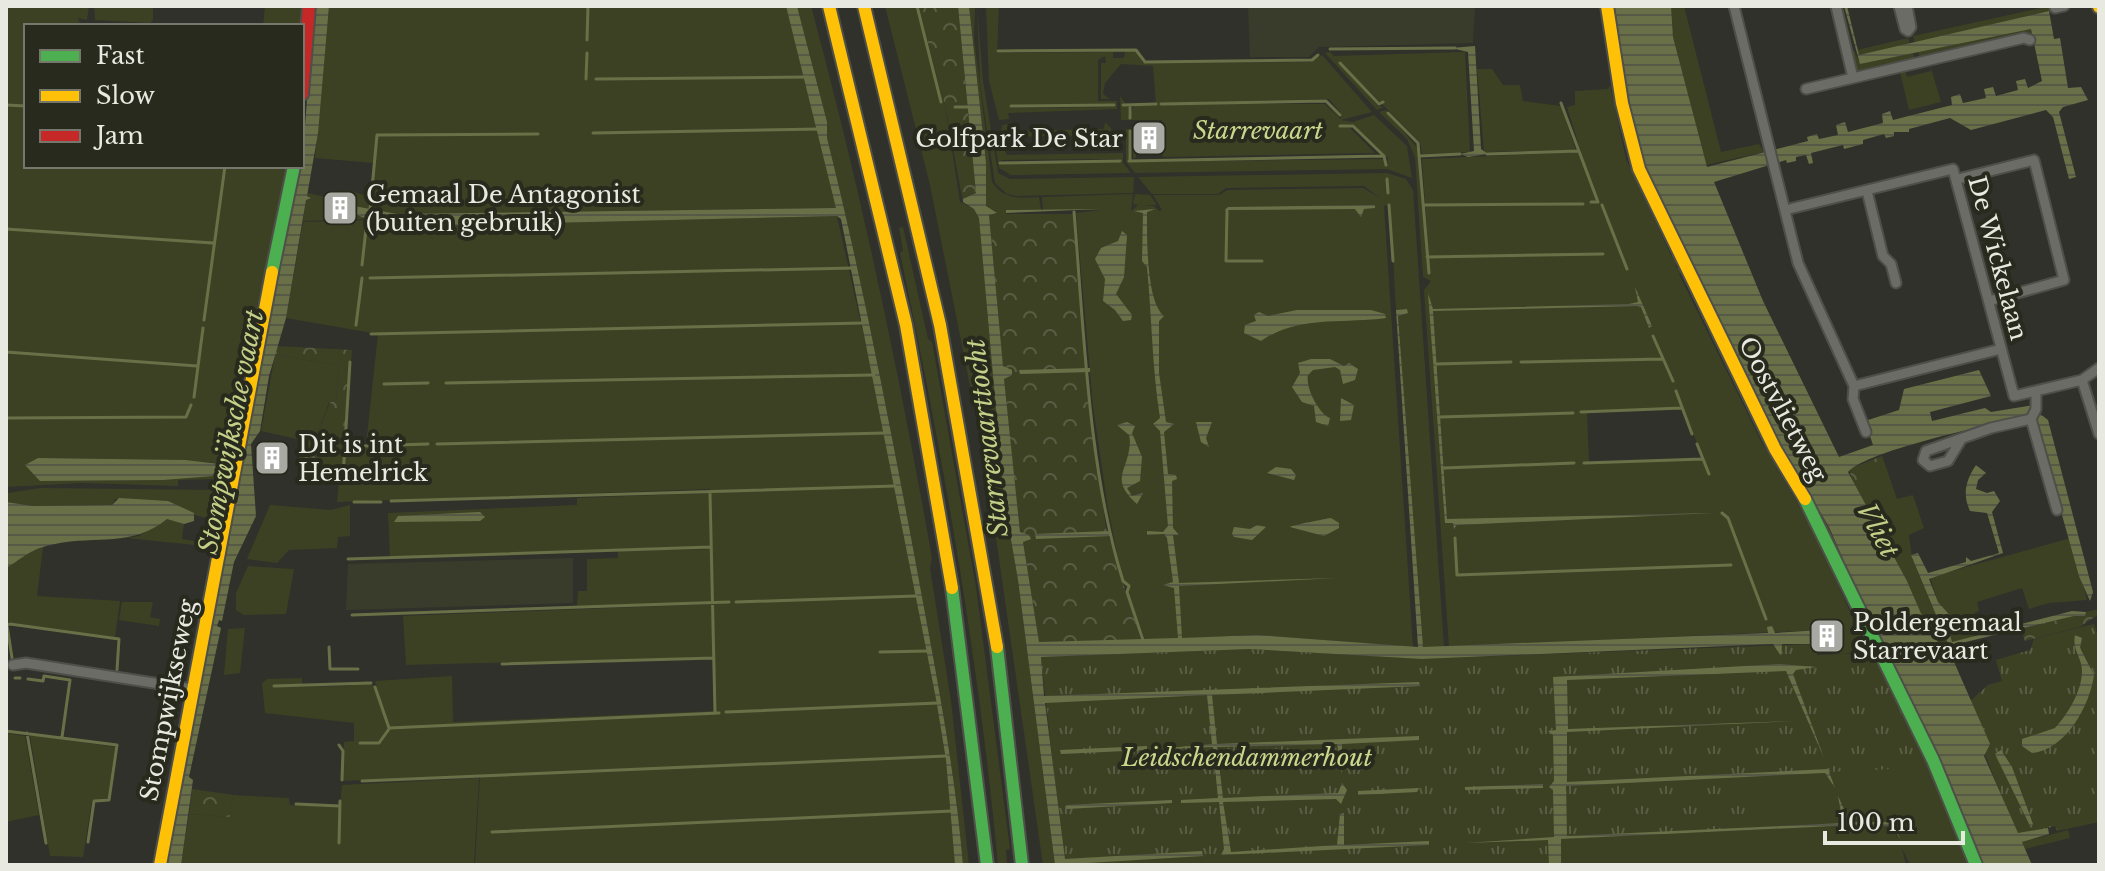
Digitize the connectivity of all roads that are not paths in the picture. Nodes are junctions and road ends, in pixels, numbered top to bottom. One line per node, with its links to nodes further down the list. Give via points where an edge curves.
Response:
1 (309, 6): 10 (main road)
2 (829, 6): 32 (main road, via 923,419 966,679)
3 (864, 6): 33 (main road, via 960,413 987,572)
4 (1607, 6): 34 (main road, Oostvlietweg, via 1639,169 1775,449 1824,532 1933,760)
5 (1734, 6): 16 (street)
6 (1836, 6): 11 (street)
7 (1899, 6): 8 (street, via 1908,31)
8 (1907, 6)
9 (2030, 40): 11 (street)
10 (304, 69)
11 (1853, 78): 12 (street)
12 (1806, 89)
13 (294, 168): 30 (main road, Stompwijkseweg)
14 (1958, 179): 15 (street, De Wickelaan, via 1953,169); 18 (street, De Wickelaan); 18 (street, via 2034,160 2049,219 2064,280)
15 (1867, 191): 16 (street, De Wickelaan); 17 (street, via 1883,256)
16 (1785, 210): 22 (street, via 1798,263)
17 (1896, 283)
18 (1989, 301): 19 (street, De Wickelaan)
19 (2001, 349): 22 (street); 23 (street, De Wickelaan, via 2014,396)
20 (2099, 368): 21 (street)
21 (2082, 380): 23 (street); 26 (street)
22 (1854, 386): 25 (street, via 1853,399)
23 (2036, 393): 24 (street)
24 (2033, 415): 27 (street); 28 (street)
25 (1866, 432)
26 (2099, 434)
27 (1962, 438)
28 (2057, 510)
29 (13, 665): 30 (street)
30 (192, 689): 31 (main road, Stompwijkseweg)
31 (160, 865)
32 (987, 865)
33 (1022, 865)
34 (1976, 865)

